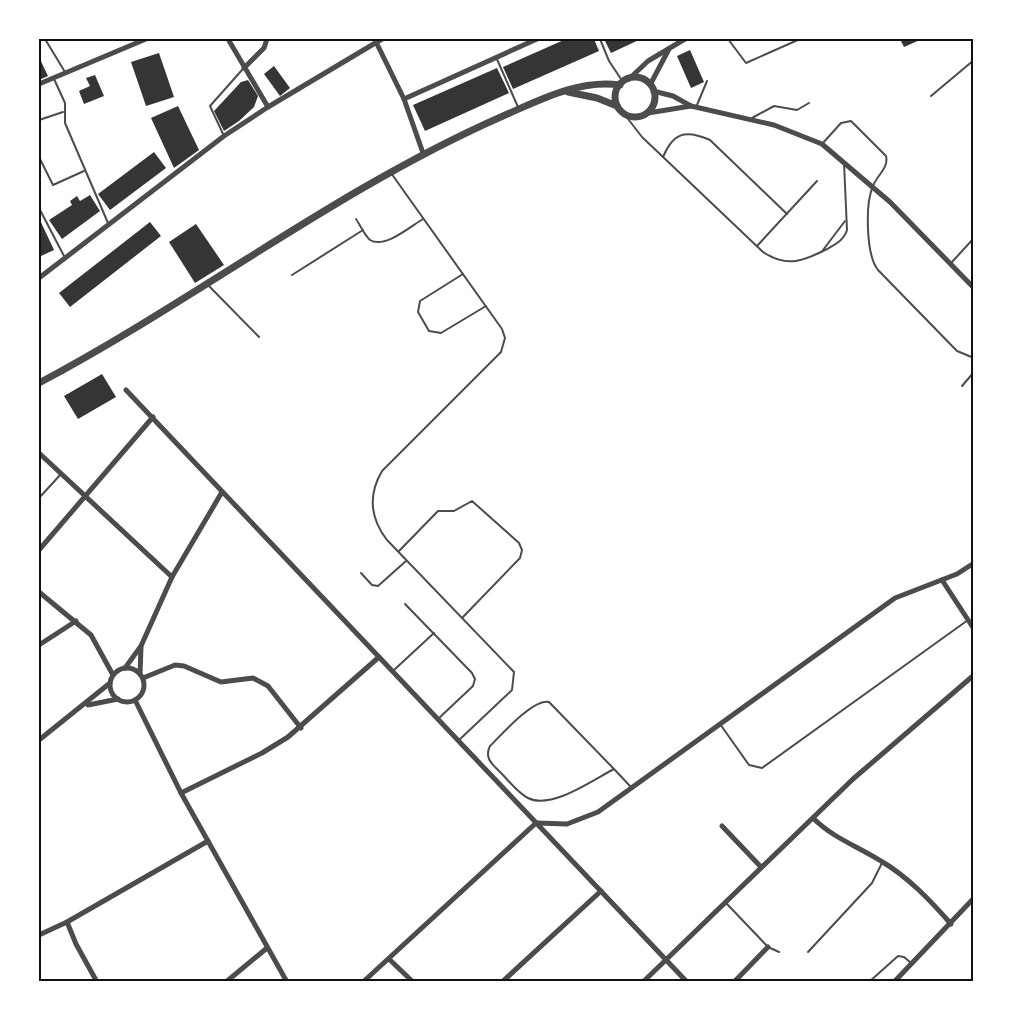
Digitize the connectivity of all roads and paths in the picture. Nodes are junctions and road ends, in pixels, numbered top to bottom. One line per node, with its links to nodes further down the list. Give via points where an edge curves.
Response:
1 (45, 39): 17 (lane)
2 (146, 39): 11 (street)
3 (228, 39): 16 (street)
4 (267, 39): 16 (street, via 264,48)
5 (382, 39): 12 (street)
6 (537, 39): 14 (street)
7 (600, 39): 20 (lane)
8 (685, 39): 13 (street)
9 (728, 39): 10 (lane, via 746,63)
10 (800, 39)
11 (135, 41): 17 (street)
12 (376, 44): 25 (street); 28 (street)
13 (670, 48): 20 (street); 22 (street)
14 (496, 57): 25 (street); 30 (lane)
15 (974, 60): 24 (lane)
16 (244, 68): 28 (street); 36 (lane, via 210,106)
17 (66, 75): 18 (street)
18 (54, 80): 21 (street); 31 (lane, via 65,104)
19 (707, 81): 29 (lane)
20 (624, 82): 22 (street, via 643,79); 23 (street, via 592,84); 27 (street, via 615,95)
21 (39, 84)
22 (652, 88): 29 (street); 32 (street, via 654,102)
23 (566, 92): 27 (street); 30 (street)
24 (931, 96)
25 (404, 99): 38 (street)
26 (809, 103): 35 (lane, via 797,110 774,106)
27 (617, 106): 33 (street)
28 (268, 107): 36 (street)
29 (694, 107): 32 (street); 35 (street)
30 (519, 110): 38 (street)
31 (63, 112): 34 (lane); 42 (lane)
32 (648, 113): 33 (street, via 637,117)
33 (625, 115): 40 (lane)
34 (39, 120)
35 (749, 120): 37 (street, via 792,130)
36 (224, 136): 51 (street)
37 (822, 144): 41 (street); 45 (lane, via 843,122 851,121 887,159)
38 (423, 153): 43 (street)
39 (39, 157): 42 (lane, via 53,185)
40 (663, 157): 47 (lane, via 676,136 710,140); 54 (lane)
41 (844, 160): 45 (street); 50 (lane)
42 (85, 171): 51 (lane)
43 (390, 172): 49 (lane); 61 (street)
44 (817, 181): 47 (lane)
45 (872, 186): 57 (street); 65 (lane, via 870,255 875,266 957,351)
46 (39, 208): 56 (lane)
47 (787, 214): 54 (lane)
48 (356, 219): 52 (lane)
49 (423, 219): 52 (lane, via 382,242 369,239); 58 (lane)
50 (845, 220): 55 (lane); 55 (lane, via 845,236)
51 (109, 226): 56 (street)
52 (363, 230): 59 (lane)
53 (974, 238): 57 (lane)
54 (757, 246): 55 (lane, via 785,262 804,261)
55 (822, 252)
56 (65, 259): 60 (street)
57 (950, 264): 62 (street)
58 (463, 274): 63 (lane); 63 (lane, via 420,301 418,312 429,331 441,333)
59 (292, 275)
60 (39, 279)
61 (206, 283): 64 (lane); 67 (street, via 100,351)
62 (973, 286)
63 (486, 306): 79 (lane, via 502,329 503,348 382,471 374,488 372,507 376,525)
64 (259, 337)
65 (974, 358)
66 (974, 372): 68 (lane)
67 (39, 383)
68 (962, 386)
69 (126, 390): 70 (street)
70 (153, 417): 75 (street); 77 (street)
71 (39, 453): 72 (street)
72 (61, 474): 76 (lane); 77 (street)
73 (974, 474): 74 (lane)
74 (974, 482)
75 (222, 492): 83 (street); 94 (street)
76 (39, 498)
77 (85, 498): 78 (street); 83 (street)
78 (39, 550)
79 (398, 552): 80 (lane); 87 (lane, via 438,511 454,512 472,501 519,543 520,558)
80 (407, 561): 82 (lane, via 378,586); 87 (lane)
81 (974, 563): 84 (street)
82 (361, 573)
83 (172, 577): 93 (street)
84 (942, 580): 88 (street); 105 (street, via 896,598)
85 (39, 592): 89 (street)
86 (405, 604): 91 (lane)
87 (463, 617): 108 (lane, via 509,664 515,681 512,690)
88 (968, 620): 90 (street); 105 (lane, via 762,768 749,765)
89 (76, 621): 92 (street); 97 (street, via 99,645)
90 (974, 629)
91 (434, 633): 96 (lane); 104 (lane, via 474,676 473,686)
92 (39, 645)
93 (141, 646): 95 (street); 99 (street)
94 (379, 657): 96 (street); 106 (street)
95 (125, 668): 97 (street); 99 (street)
96 (393, 672): 104 (street)
97 (113, 675): 100 (street)
98 (974, 675): 112 (street)
99 (142, 676): 102 (street, via 142,693); 106 (street, via 176,665 220,682 253,678 268,686)
100 (110, 682): 101 (street, via 111,692); 103 (street)
101 (118, 699): 102 (street); 103 (street)
102 (135, 700): 111 (street)
103 (82, 708): 107 (street)
104 (438, 719): 108 (street)
105 (720, 724): 110 (street)
106 (301, 728): 111 (street, via 262,753)
107 (39, 740)
108 (458, 741): 113 (street)
109 (614, 769): 109 (lane, via 546,701 535,705 488,752 489,760 527,798 538,802 550,802); 110 (lane)
110 (632, 788): 113 (street, via 578,822)
111 (181, 793): 115 (street)
112 (813, 818): 116 (street, via 833,836); 117 (street)
113 (536, 823): 118 (street); 128 (street)
114 (722, 826): 117 (street)
115 (208, 841): 121 (street); 125 (street)
116 (882, 862): 122 (street); 127 (lane, via 872,883)
117 (761, 867): 120 (street)
118 (601, 891): 129 (street); 136 (street)
119 (974, 898): 122 (street)
120 (726, 903): 124 (lane); 129 (street)
121 (68, 922): 123 (street); 131 (street)
122 (951, 924): 130 (street)
123 (41, 932)
124 (768, 947): 126 (lane); 139 (street)
125 (267, 948): 132 (street); 133 (street)
126 (779, 952)
127 (808, 952)
128 (389, 959): 134 (street); 135 (street)
129 (667, 960): 137 (street); 138 (street)
130 (912, 964): 140 (lane, via 898,956); 141 (street)
131 (97, 982)
132 (226, 982)
133 (287, 982)
134 (363, 982)
135 (413, 982)
136 (502, 982)
137 (643, 982)
138 (687, 982)
139 (735, 982)
140 (869, 982)
141 (895, 982)

